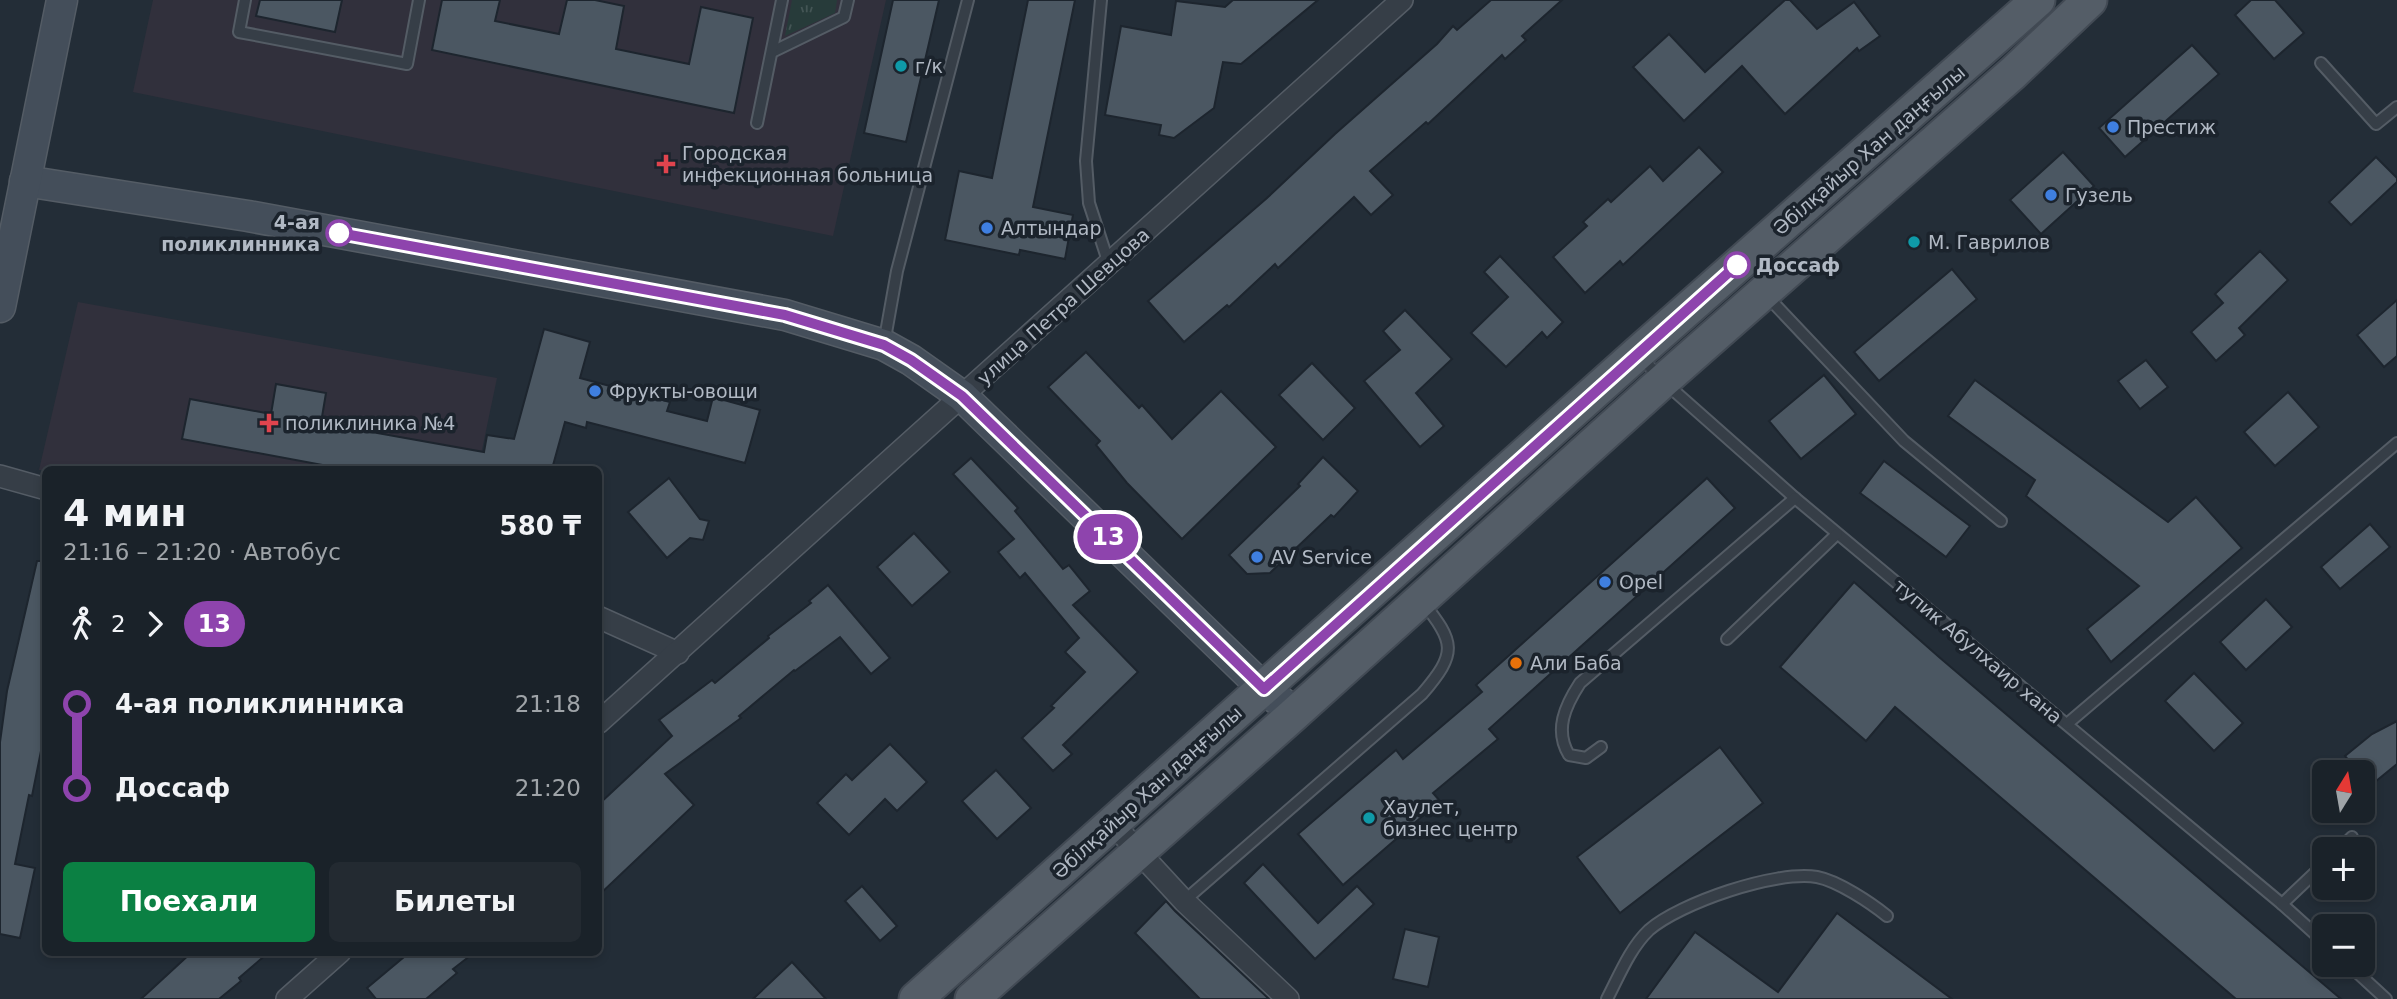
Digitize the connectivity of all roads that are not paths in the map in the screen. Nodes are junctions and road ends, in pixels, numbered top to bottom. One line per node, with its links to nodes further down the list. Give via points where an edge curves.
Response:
1 (62, 0): 15 (street)
2 (245, 0): 3 (lane, via 239,32 407,64)
3 (419, 0)
4 (782, 0): 11 (lane)
5 (848, 0): 11 (lane, via 844,17)
6 (968, 0): 19 (lane, via 897,271)
7 (1101, 0): 16 (lane, via 1086,161 1089,203)
8 (1402, 0): 16 (street, улица Петра Шевцова)
9 (2038, 0): 20 (main road, Әбілқайыр Хан даңғылы)
10 (2090, 0): 17 (main road, Әбілқайыр Хан даңғылы, via 2013,74)
11 (772, 52): 14 (lane)
12 (2321, 63): 13 (lane, via 2375,124)
13 (2397, 107)
14 (757, 123)
15 (15, 197): 18 (street); 19 (street, via 248,216 785,315)
16 (1109, 264): 22 (street, улица Петра Шевцова)
17 (1764, 292): 21 (main road, Әбілқайыр Хан даңғылы); 27 (lane, via 1904,441)
18 (0, 307)
19 (884, 345): 22 (street)
20 (1637, 353): 21 (lane, тупик Абулхаир хана); 33 (main road, Әбілқайыр Хан даңғылы)
21 (1663, 381): 26 (lane, тупик Абулхаир хана); 29 (main road, Әбілқайыр Хан даңғылы)
22 (962, 396): 32 (street, улица Петра Шевцова); 33 (street)
23 (2397, 443): 36 (lane)
24 (0, 476): 25 (street)
25 (42, 488)
26 (1795, 498): 28 (lane, тупик Абулхаир хана); 37 (lane, via 1580,683 1564,715 1561,741 1569,755 1586,758)
27 (2001, 521)
28 (1838, 534): 31 (lane); 36 (lane, тупик Абулхаир хана)
29 (1420, 599): 34 (main road, Әбілқайыр Хан даңғылы); 41 (lane, via 1445,631 1448,651 1440,673 1422,694)
30 (602, 619): 32 (street)
31 (1727, 639)
32 (678, 653): 35 (street, улица Петра Шевцова)
33 (1264, 689): 34 (street); 38 (main road, Әбілқайыр Хан даңғылы)
34 (1294, 712): 39 (main road, Әбілқайыр Хан даңғылы)
35 (602, 720)
36 (2067, 724): 42 (lane, тупик Абулхаир хана)
37 (1601, 747)
38 (1112, 823): 39 (street); 48 (main road, Әбілқайыр Хан даңғылы)
39 (1138, 851): 41 (street); 49 (main road, Әбілқайыр Хан даңғылы)
40 (2312, 875): 42 (lane)
41 (1184, 901): 50 (street)
42 (2282, 904): 44 (lane, тупик Абулхаир хана)
43 (1887, 916): 51 (lane, via 1866,899 1817,877 1776,879 1731,890 1681,910 1649,930 1627,959)
44 (2312, 931)
45 (335, 956): 47 (street)
46 (2362, 977): 52 (lane)
47 (287, 999)
48 (916, 999)
49 (972, 999)
50 (1288, 999)
51 (1607, 999)
52 (2386, 999)

